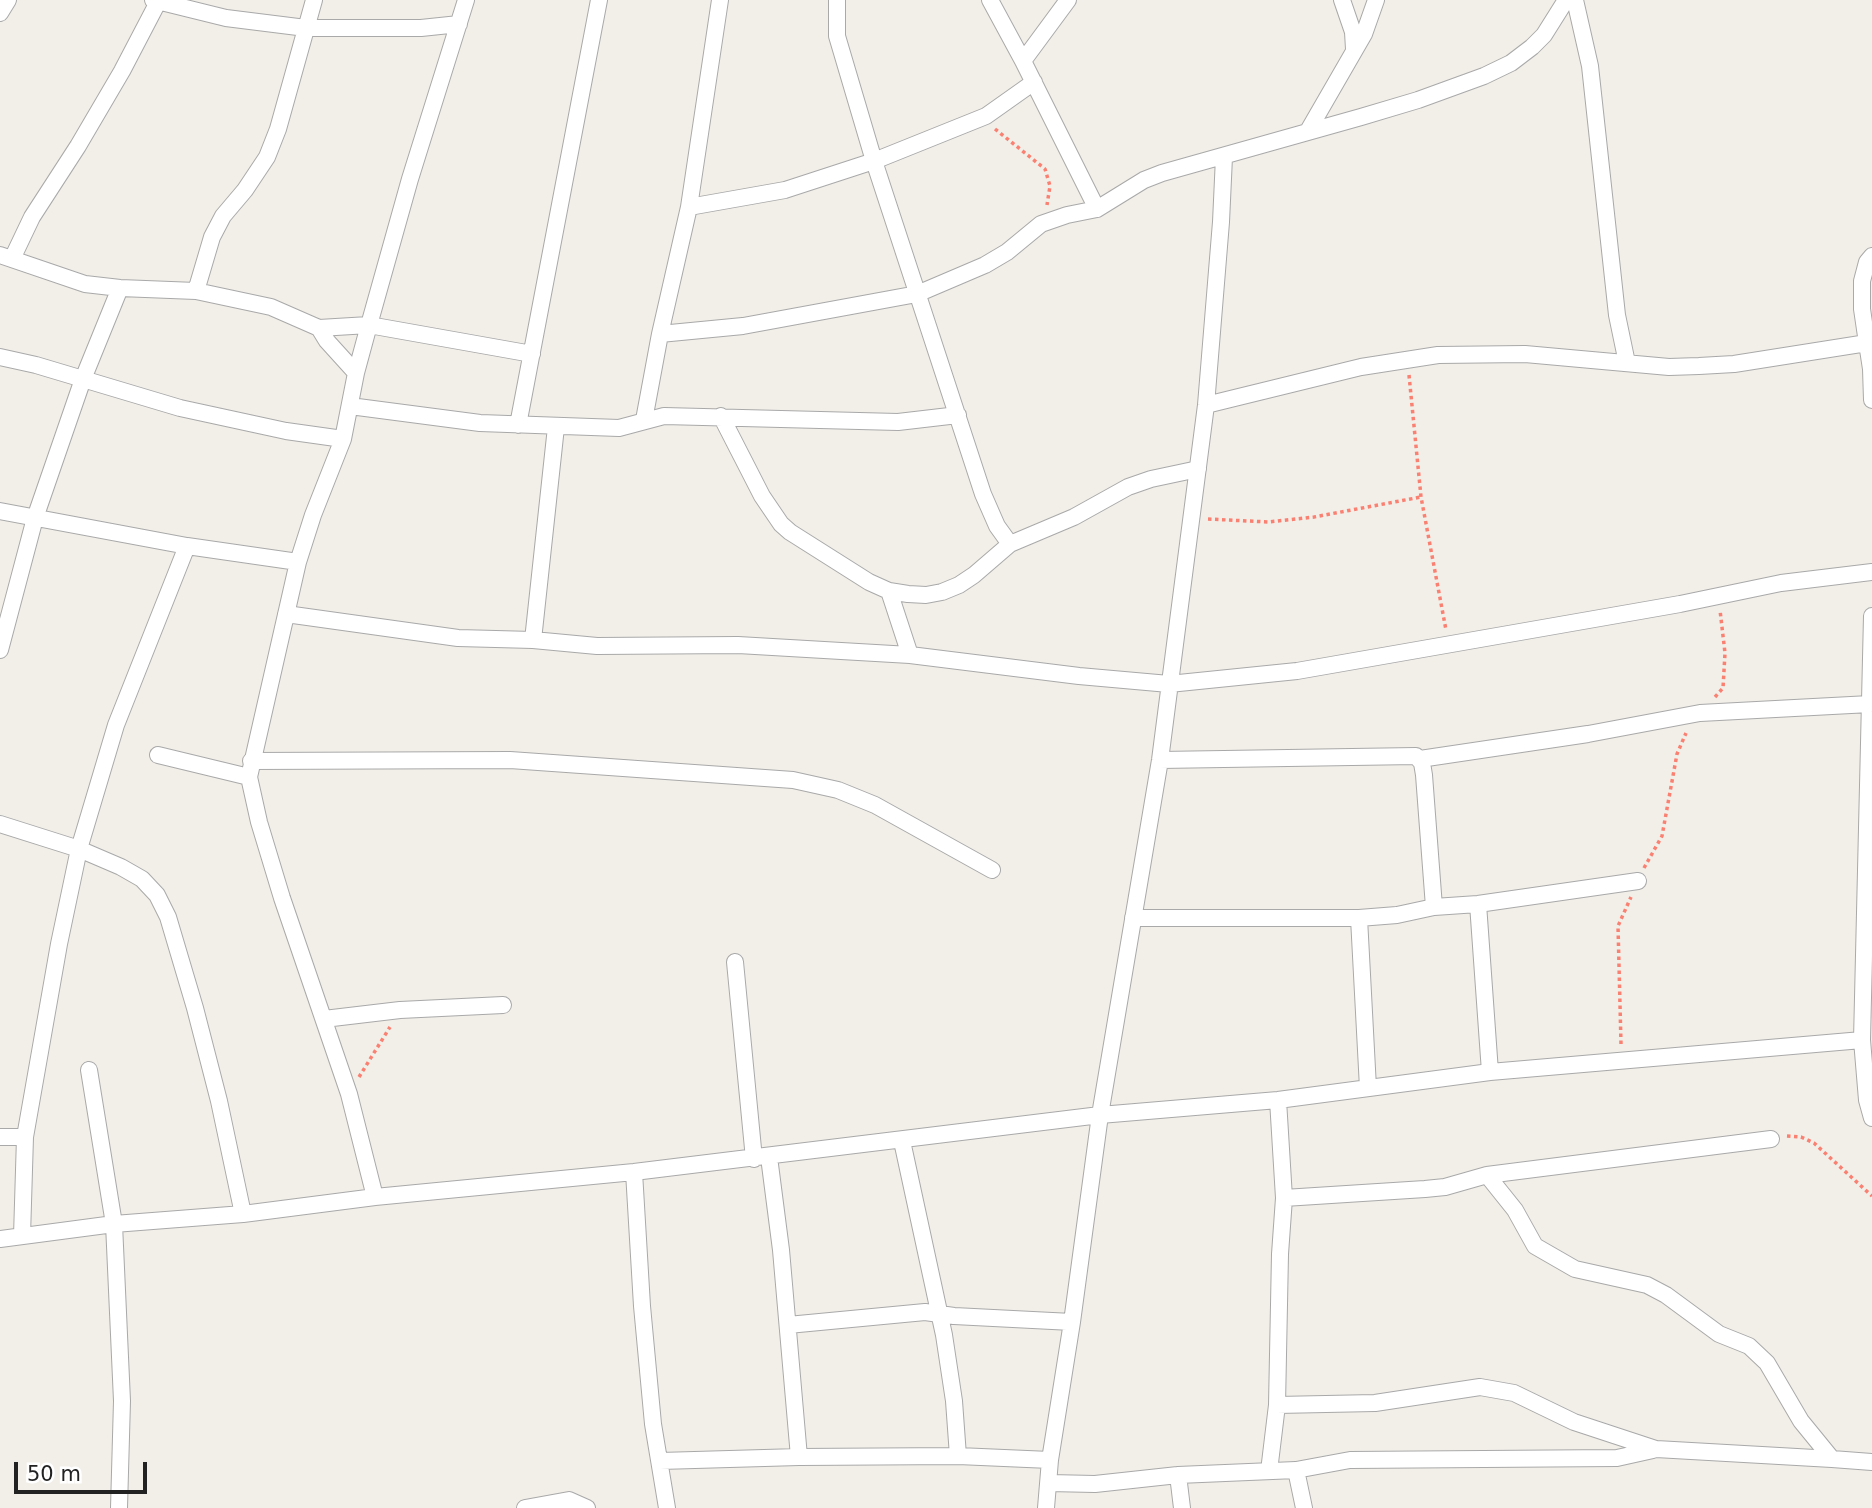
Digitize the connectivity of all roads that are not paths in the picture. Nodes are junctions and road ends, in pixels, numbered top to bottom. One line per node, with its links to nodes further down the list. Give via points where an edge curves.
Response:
1 (8, 0): 14 (street)
2 (314, 0): 16 (street)
3 (466, 0): 15 (street)
4 (599, 0): 34 (street)
5 (720, 0): 23 (street)
6 (837, 0): 22 (street, via 838,36)
7 (990, 0): 18 (street)
8 (1068, 0): 18 (street)
9 (1342, 0): 17 (street)
10 (1376, 0): 17 (street)
11 (1566, 0): 20 (street, via 1544,35 1502,67 1418,100)
12 (1574, 0): 36 (street, via 1590,66)
13 (155, 1): 16 (street, via 226,18); 26 (street, via 79,146)
14 (0, 13)
15 (459, 24): 16 (street); 30 (street)
16 (306, 28): 28 (street, via 267,157 223,216)
17 (1354, 49): 20 (street)
18 (1023, 61): 19 (street)
19 (1034, 82): 22 (street, via 986,116); 24 (street)
20 (1308, 131): 21 (street)
21 (1224, 157): 24 (street, via 1144,180); 40 (street)
22 (874, 161): 23 (street, via 785,190); 29 (street)
23 (689, 207): 32 (street)
24 (1097, 209): 29 (street, via 1041,224 1007,252)
25 (1872, 256): 33 (street, via 1862,281)
26 (6, 257): 27 (street, via 85,284)
27 (120, 288): 28 (street); 38 (street)
28 (196, 290): 31 (street, via 271,307)
29 (917, 294): 32 (street, via 756,324); 42 (street)
30 (369, 325): 31 (street); 34 (street); 37 (street)
31 (319, 328): 37 (street)
32 (660, 334): 44 (street)
33 (1867, 343): 36 (street, via 1715,366); 39 (street)
34 (532, 354): 45 (street)
35 (0, 358): 38 (street)
36 (1626, 363): 40 (street, via 1525,354 1454,354 1361,366)
37 (356, 373): 41 (street)
38 (83, 379): 47 (street, via 206,414); 50 (street)
39 (1872, 400)
40 (1206, 405): 48 (street)
41 (351, 406): 45 (street); 47 (street)
42 (958, 415): 43 (street, via 898,422); 51 (street, via 983,494)
43 (720, 416): 44 (street); 55 (street, via 780,524)
44 (644, 420): 46 (street, via 619,428)
45 (518, 425): 46 (street)
46 (556, 427): 58 (street)
47 (343, 439): 53 (street)
48 (1198, 469): 51 (street, via 1128,487 1074,517); 61 (street)
49 (0, 511): 50 (street)
50 (35, 518): 52 (street); 59 (street)
51 (1010, 544): 55 (street, via 974,575 942,592)
52 (187, 546): 53 (street); 69 (street, via 116,725)
53 (298, 562): 56 (street)
54 (1872, 572): 61 (street, via 1781,583 1297,671)
55 (890, 591): 60 (street)
56 (286, 614): 58 (street, via 458,638); 66 (street)
57 (1872, 616): 62 (street)
58 (533, 640): 60 (street)
59 (0, 650)
60 (910, 655): 61 (street)
61 (1169, 684): 65 (street)
62 (1870, 704): 64 (street, via 1700,713); 67 (street)
63 (158, 755): 66 (street)
64 (1420, 759): 65 (street, via 1412,755); 73 (street)
65 (1160, 760): 74 (street)
66 (250, 769): 70 (street, via 510,760 793,780 838,790 875,805); 78 (street, via 259,822)
67 (1870, 790): 79 (street)
68 (0, 824): 69 (street)
69 (79, 849): 87 (street); 95 (street, via 142,879 168,917 216,1088)
70 (992, 870)
71 (1638, 881): 72 (street)
72 (1478, 904): 73 (street); 81 (street)
73 (1434, 907): 75 (street)
74 (1133, 918): 75 (street); 84 (street)
75 (1359, 918): 82 (street)
76 (735, 962): 90 (street)
77 (503, 1005): 78 (street)
78 (324, 1019): 93 (street)
79 (1862, 1040): 81 (street); 85 (street)
80 (89, 1070): 96 (street)
81 (1490, 1072): 82 (street)
82 (1368, 1088): 83 (street)
83 (1278, 1100): 84 (street); 94 (street)
84 (1100, 1115): 89 (street); 100 (street)
85 (1872, 1118)
86 (0, 1137): 87 (street)
87 (25, 1137): 97 (street)
88 (1771, 1139): 92 (street)
89 (902, 1141): 90 (street); 99 (street)
90 (762, 1158): 91 (street); 101 (street)
91 (634, 1172): 93 (street); 108 (street, via 642,1306)
92 (1487, 1175): 94 (street, via 1445,1187); 106 (street, via 1515,1210 1535,1246 1554,1259 1575,1269 1647,1285 1719,1334 1749,1346 1767,1363 1801,1421)
93 (375, 1198): 95 (street)
94 (1284, 1198): 102 (street)
95 (243, 1214): 96 (street)
96 (114, 1224): 97 (street); 114 (street, via 122,1401)
97 (22, 1236): 98 (street)
98 (0, 1239)
99 (940, 1314): 100 (street); 101 (street, via 916,1312); 105 (street)
100 (1072, 1322): 107 (street)
101 (788, 1325): 104 (street)
102 (1277, 1405): 103 (street, via 1375,1404 1480,1387 1514,1393 1574,1422); 111 (street)
103 (1656, 1449): 106 (street); 110 (street, via 1617,1458 1350,1460)
104 (799, 1457): 105 (street); 108 (street)
105 (958, 1457): 107 (street)
106 (1832, 1459): 109 (street)
107 (1050, 1460): 113 (street)
108 (660, 1461): 117 (street)
109 (1872, 1462)
110 (1296, 1470): 111 (street); 120 (street)
111 (1269, 1471): 112 (street)
112 (1178, 1475): 113 (street, via 1094,1484); 119 (street)
113 (1049, 1483): 118 (street)
114 (119, 1508)
115 (524, 1508): 116 (street, via 569,1500)
116 (587, 1508)
117 (667, 1508)
118 (1046, 1508)
119 (1182, 1508)
120 (1304, 1508)

